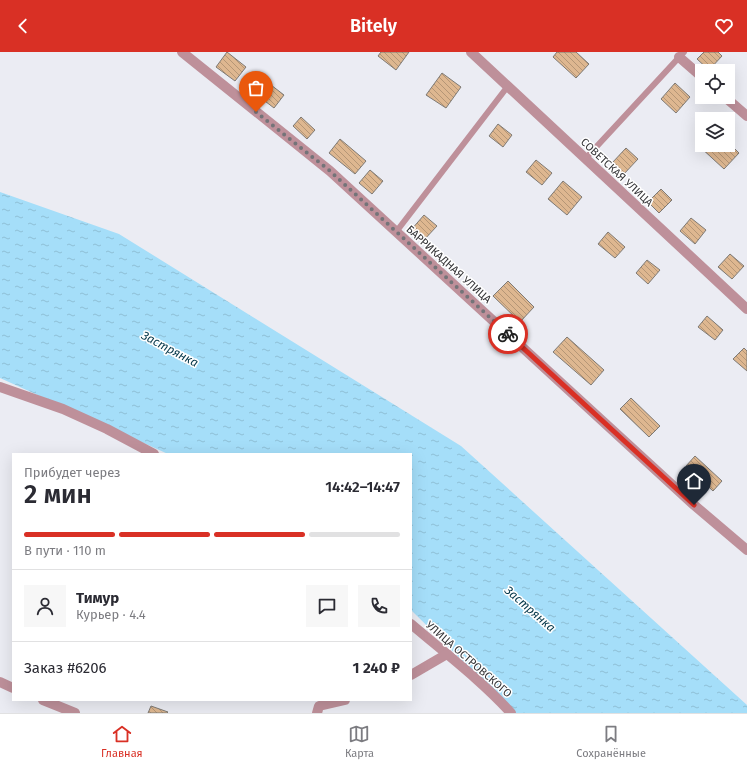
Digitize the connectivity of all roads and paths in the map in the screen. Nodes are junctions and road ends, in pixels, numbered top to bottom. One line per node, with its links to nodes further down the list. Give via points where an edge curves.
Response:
1 (182, 52): 9 (street, БАРРИКАДНАЯ УЛИЦА, via 330,171)
2 (471, 52): 5 (street, СОВЕТСКАЯ УЛИЦА)
3 (681, 55): 4 (street); 8 (lane)
4 (695, 70)
5 (508, 86): 8 (street, СОВЕТСКАЯ УЛИЦА); 9 (lane)
6 (732, 104): 7 (street)
7 (747, 116)
8 (586, 158): 10 (street, СОВЕТСКАЯ УЛИЦА)
9 (396, 232): 13 (street, БАРРИКАДНАЯ УЛИЦА, via 694,505)
10 (747, 309)
11 (0, 387): 12 (street, via 63,409)
12 (152, 453)
13 (747, 550)
14 (412, 625): 15 (street, УЛИЦА ОСТРОВСКОГО)
15 (447, 654): 16 (street); 23 (street, УЛИЦА ОСТРОВСКОГО)
16 (412, 674)
17 (0, 682): 18 (street)
18 (12, 688)
19 (45, 701): 21 (street)
20 (341, 701): 22 (street, via 319,706)
21 (75, 713)
22 (317, 713)
23 (511, 713)

